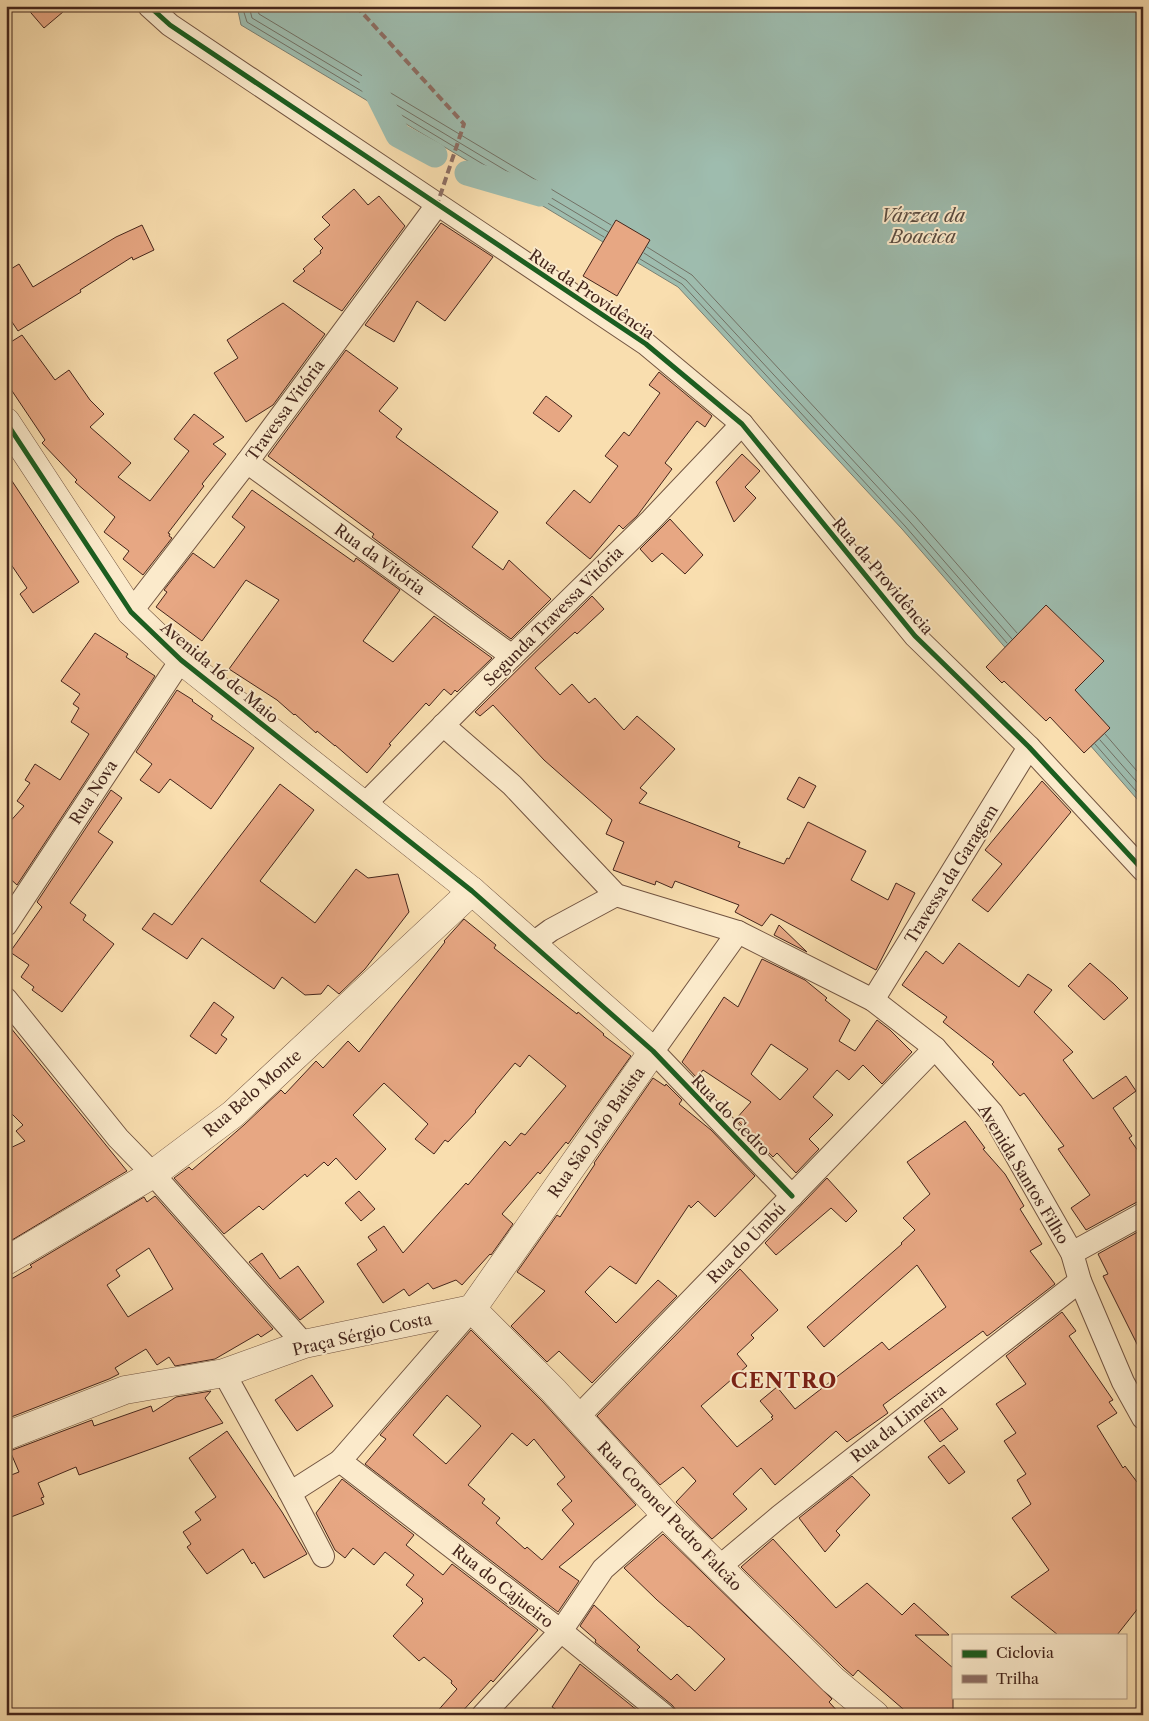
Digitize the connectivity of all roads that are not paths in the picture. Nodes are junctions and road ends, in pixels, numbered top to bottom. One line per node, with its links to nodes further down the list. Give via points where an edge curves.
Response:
1 (149, 6): 2 (street, Rua da Providência, via 170,25)
2 (436, 205): 4 (street, Rua da Providência, via 646,344); 5 (street, Travessa Vitória)
3 (6, 422): 6 (street, Avenida 16 de Maio)
4 (742, 424): 7 (street, Segunda Travessa Vitória, via 651,520); 10 (street, Rua da Providência, via 915,636)
5 (247, 462): 6 (street, Travessa Vitória); 7 (street, Rua da Vitória)
6 (131, 612): 8 (street, Avenida 16 de Maio)
7 (512, 656): 9 (street, Segunda Travessa Vitória)
8 (181, 660): 11 (street, Avenida 16 de Maio); 15 (street, Rua Nova)
9 (443, 725): 11 (street, Segunda Travessa Vitória); 14 (street, via 512,786)
10 (1029, 747): 12 (street, Rua da Providência); 19 (street, Travessa da Garagem)
11 (363, 806): 13 (street, Avenida 16 de Maio)
12 (1143, 870)
13 (472, 891): 17 (street, Avenida 16 de Maio); 22 (street, Rua Belo Monte, via 233,1114)
14 (616, 895): 16 (street, Avenida Santos Filho); 17 (street, via 551,930)
15 (6, 925)
16 (738, 932): 19 (street, Avenida Santos Filho); 21 (street, Rua São João Batista)
17 (532, 944): 21 (street, Avenida 16 de Maio)
18 (6, 999): 22 (street, via 118,1138)
19 (873, 1000): 20 (street, Avenida Santos Filho)
20 (935, 1048): 23 (street, Rua do Umbú); 25 (street, Avenida Santos Filho, via 992,1113)
21 (653, 1051): 23 (street, Rua do Cedro); 28 (street, Rua São João Batista)
22 (153, 1174): 26 (street, Rua Belo Monte); 29 (street)
23 (792, 1196): 31 (street, Rua do Umbú)
24 (1143, 1214): 25 (street)
25 (1072, 1253): 27 (street, Avenida Santos Filho)
26 (6, 1261)
27 (1080, 1281): 32 (street, Avenida Santos Filho, via 1123,1382); 38 (street, Rua da Limeira)
28 (472, 1309): 29 (street, Praça Sérgio Costa); 31 (street, Rua Coronel Pedro Falcão); 34 (street)
29 (304, 1344): 30 (street, Praça Sérgio Costa)
30 (224, 1373): 33 (street, Praça Sérgio Costa, via 125,1390); 35 (street)
31 (578, 1418): 36 (street, Rua Coronel Pedro Falcão)
32 (1143, 1418)
33 (6, 1436)
34 (340, 1461): 35 (street); 39 (street, Rua do Cajueiro)
35 (289, 1491): 37 (street)
36 (665, 1514): 38 (street, Rua Coronel Pedro Falcão); 39 (street, via 603,1569)
37 (323, 1556)
38 (718, 1568): 42 (street, Rua Coronel Pedro Falcão, via 833,1680)
39 (561, 1631): 40 (street); 41 (street, Rua do Cajueiro)
40 (482, 1715)
41 (664, 1715)
42 (875, 1715)

